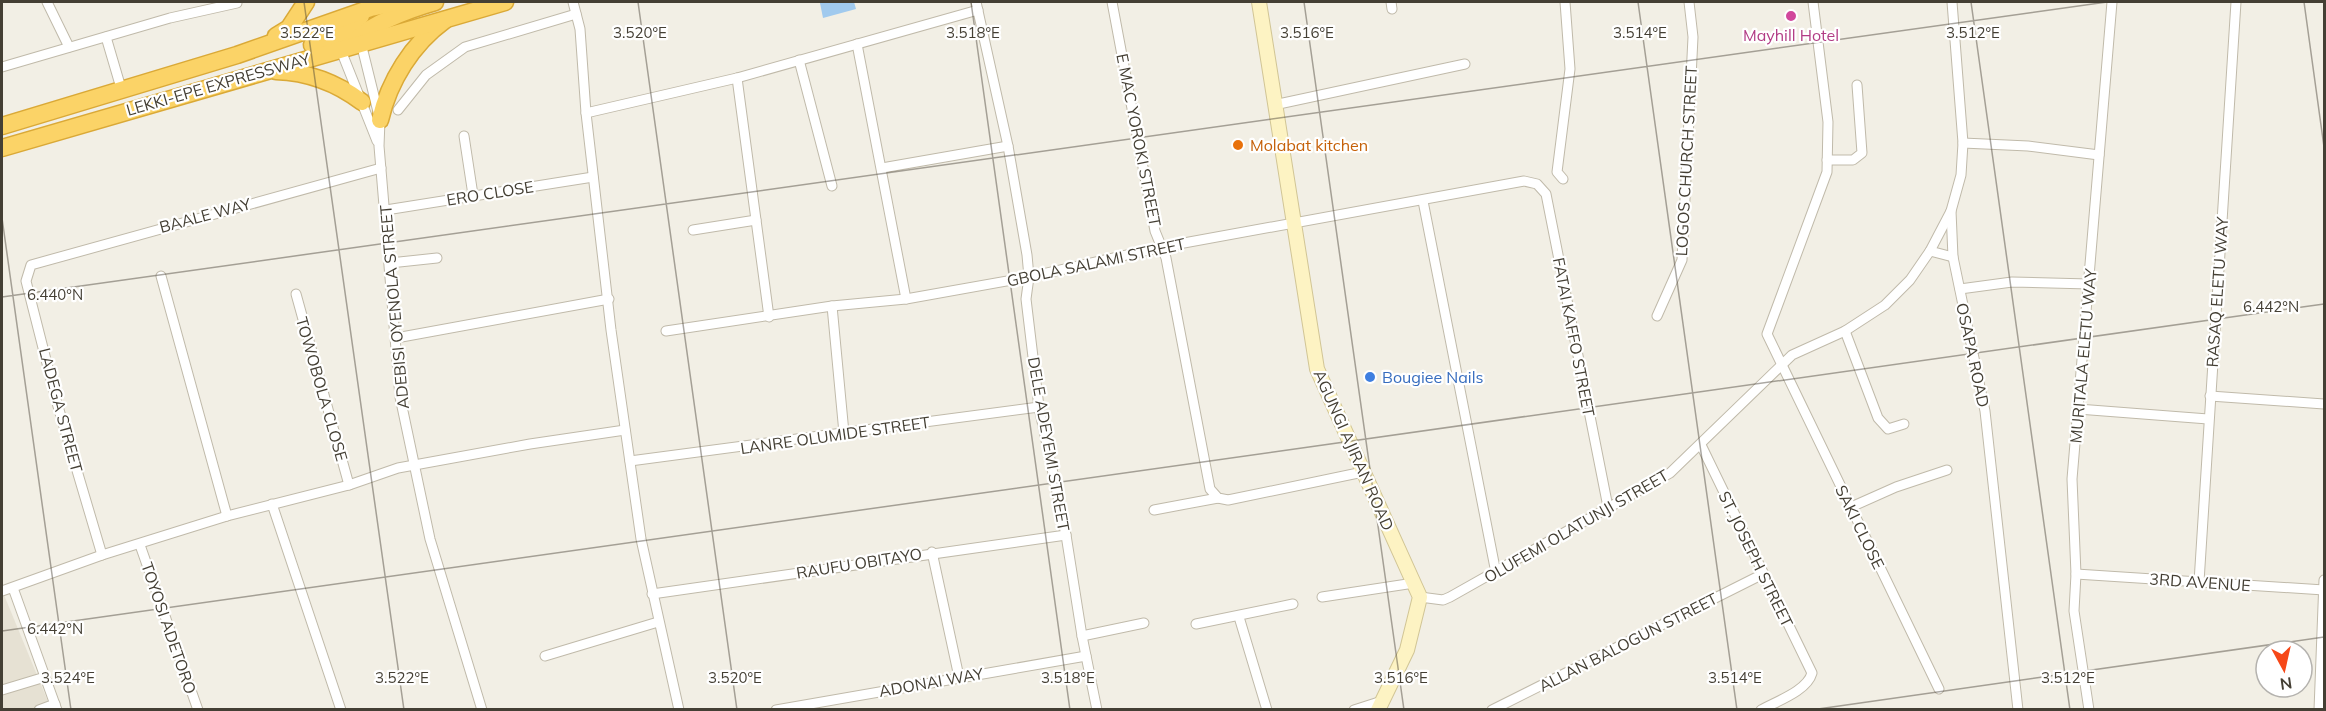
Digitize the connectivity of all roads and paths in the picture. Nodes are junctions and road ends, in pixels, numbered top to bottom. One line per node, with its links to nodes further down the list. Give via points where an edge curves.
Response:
1 (47, 2): 24 (street)
2 (306, 2): 26 (highway, via 289,28)
3 (399, 2): 16 (highway)
4 (435, 2): 21 (highway, via 405,10)
5 (505, 2): 20 (highway, LEKKI-EPE EXPRESSWAY)
6 (573, 2): 18 (street)
7 (1112, 2): 61 (street, E MAC YOROKI STREET, via 1155,231)
8 (1259, 2): 35 (street, AGUNGI AJIRAN ROAD)
9 (1565, 2): 51 (street, via 1569,69 1557,172)
10 (1689, 2): 75 (street, LOGOS CHURCH STREET, via 1693,37 1682,260)
11 (1813, 2): 47 (street, SAKI CLOSE, via 1828,122)
12 (1952, 2): 42 (street, OSAPA ROAD)
13 (2112, 2): 46 (street, MURITALA ELETU WAY)
14 (2236, 2): 81 (street, RASAQ ELETU WAY)
15 (237, 3): 22 (street)
16 (370, 5): 19 (highway); 21 (street)
17 (977, 6): 23 (street); 44 (street, DELE ADEYEMI STREET)
18 (576, 14): 36 (street, via 465,47 426,75); 37 (street)
19 (349, 15): 25 (street); 26 (highway, LEKKI-EPE EXPRESSWAY); 38 (highway, via 331,39 144,99)
20 (453, 15): 21 (highway, LEKKI-EPE EXPRESSWAY); 39 (highway, via 430,33 406,61 391,87)
21 (365, 36): 25 (highway, LEKKI-EPE EXPRESSWAY); 39 (street)
22 (106, 37): 24 (street); 33 (street)
23 (857, 44): 27 (street); 49 (street)
24 (69, 47): 29 (street)
25 (340, 48): 30 (highway, LEKKI-EPE EXPRESSWAY); 34 (street)
26 (237, 55): 33 (highway, LEKKI-EPE EXPRESSWAY)
27 (799, 60): 31 (street); 53 (street)
28 (1465, 64): 35 (street)
29 (2, 67)
30 (249, 75): 34 (highway, via 297,72); 38 (highway, LEKKI-EPE EXPRESSWAY)
31 (737, 78): 37 (street); 58 (street)
32 (1857, 85): 47 (street, via 1862,153 1853,160)
33 (121, 88): 40 (highway, LEKKI-EPE EXPRESSWAY)
34 (362, 102): 43 (street)
35 (1274, 105): 59 (street, AGUNGI AJIRAN ROAD)
36 (398, 110)
37 (586, 113): 50 (street)
38 (116, 114): 45 (highway, LEKKI-EPE EXPRESSWAY)
39 (380, 120): 43 (street)
40 (2, 126)
41 (464, 136): 54 (street)
42 (1963, 143): 46 (street); 57 (street, OSAPA ROAD, via 1961,175)
43 (379, 146): 48 (street, ADEBISI OYENOLA STREET)
44 (1008, 146): 49 (street); 68 (street, DELE ADEYEMI STREET)
45 (2, 148)
46 (2099, 155): 69 (street, MURITALA ELETU WAY)
47 (1827, 160): 80 (street, SAKI CLOSE, via 1824,185 1767,334)
48 (381, 168): 56 (street, ADEBISI OYENOLA STREET); 66 (street, BAALE WAY)
49 (882, 168): 73 (street)
50 (593, 177): 54 (street, ERO CLOSE); 72 (street)
51 (1563, 179)
52 (1524, 181): 55 (street, GBOLA SALAMI STREET); 97 (street, FATAI KAFFO STREET, via 1537,184 1546,194)
53 (832, 186)
54 (473, 195): 56 (street, ERO CLOSE)
55 (1423, 201): 59 (street, GBOLA SALAMI STREET); 105 (street)
56 (386, 210): 65 (street, ADEBISI OYENOLA STREET)
57 (1951, 211): 62 (street, OLUFEMI OLATUNJI STREET); 63 (street, OSAPA ROAD)
58 (756, 220): 60 (street); 76 (street)
59 (1294, 222): 61 (street, GBOLA SALAMI STREET); 93 (street, AGUNGI AJIRAN ROAD, via 1317,369)
60 (693, 230)
61 (1162, 247): 68 (street, GBOLA SALAMI STREET); 95 (street, E MAC YOROKI STREET, via 1210,489)
62 (1930, 251): 63 (street); 78 (street, OLUFEMI OLATUNJI STREET, via 1886,305)
63 (1953, 257): 70 (street, OSAPA ROAD)
64 (437, 258): 65 (street)
65 (390, 263): 79 (street, ADEBISI OYENOLA STREET)
66 (31, 265): 104 (street, LADEGA STREET, via 26,281)
67 (161, 276): 100 (street)
68 (1029, 277): 73 (street, GBOLA SALAMI STREET); 83 (street, DELE ADEYEMI STREET, via 1026,299)
69 (2089, 284): 70 (street, via 2012,282); 84 (street, MURITALA ELETU WAY)
70 (1960, 289): 142 (street, OSAPA ROAD, via 1985,411)
71 (296, 294): 94 (street, TOWOBOLA CLOSE)
72 (609, 299): 79 (street); 87 (street)
73 (906, 299): 74 (street, GBOLA SALAMI STREET)
74 (832, 306): 76 (street, GBOLA SALAMI STREET); 88 (street)
75 (1657, 316)
76 (769, 317): 77 (street, GBOLA SALAMI STREET)
77 (666, 331)
78 (1845, 331): 80 (street, OLUFEMI OLATUNJI STREET); 86 (street, via 1878,418 1888,429)
79 (396, 338): 91 (street, ADEBISI OYENOLA STREET, via 400,397)
80 (1782, 364): 89 (street, OLUFEMI OLATUNJI STREET); 98 (street, SAKI CLOSE)
81 (2210, 396): 82 (street); 85 (street, RASAQ ELETU WAY)
82 (2325, 404)
83 (1039, 407): 88 (street, LANRE OLUMIDE STREET); 101 (street, DELE ADEYEMI STREET)
84 (2078, 409): 85 (street); 107 (street, MURITALA ELETU WAY, via 2072,478)
85 (2208, 419): 109 (street, RASAQ ELETU WAY)
86 (1904, 424)
87 (625, 430): 90 (street); 91 (street)
88 (843, 434): 90 (street, LANRE OLUMIDE STREET)
89 (1701, 445): 97 (street, OLUFEMI OLATUNJI STREET, via 1670,473); 106 (street, ST. JOSEPH STREET)
90 (630, 461): 114 (street)
91 (414, 465): 94 (street); 134 (street, ADEBISI OYENOLA STREET, via 430,538)
92 (1947, 470): 98 (street)
93 (1363, 472): 95 (street, via 1228,500); 110 (street, AGUNGI AJIRAN ROAD)
94 (349, 485): 96 (street)
95 (1218, 498): 99 (street)
96 (272, 504): 100 (street); 133 (street)
97 (1608, 507): 105 (street, OLUFEMI OLATUNJI STREET)
98 (1851, 507): 127 (street, SAKI CLOSE)
99 (1154, 510)
100 (227, 516): 102 (street)
101 (1066, 534): 103 (street, RAUFU OBITAYO); 122 (street, DELE ADEYEMI STREET)
102 (140, 546): 104 (street); 132 (street, TOYOSI ADETORO)
103 (932, 552): 114 (street, RAUFU OBITAYO); 126 (street)
104 (102, 555): 111 (street)
105 (1496, 573): 116 (street, OLUFEMI OLATUNJI STREET, via 1443,600)
106 (1763, 574): 140 (street, ALLAN BALOGUN STREET); 141 (street, ST. JOSEPH STREET, via 1812,673 1810,681 1802,687)
107 (2076, 574): 109 (street, 3RD AVENUE); 143 (street, MURITALA ELETU WAY, via 2074,610)
108 (2325, 580): 112 (street)
109 (2199, 582): 112 (street, 3RD AVENUE)
110 (1414, 583): 115 (street); 116 (street, AGUNGI AJIRAN ROAD)
111 (13, 588): 113 (street); 125 (street)
112 (2324, 590): 144 (street)
113 (2, 591)
114 (652, 594): 119 (street)
115 (1322, 597)
116 (1420, 597): 129 (street, via 1407,650)
117 (1293, 604): 118 (street)
118 (1239, 617): 121 (street); 138 (street)
119 (658, 622): 123 (street); 135 (street)
120 (1144, 623): 122 (street)
121 (1196, 624)
122 (1082, 636): 124 (street, DELE ADEYEMI STREET)
123 (545, 656)
124 (1086, 656): 126 (street, ADONAI WAY); 137 (street, DELE ADEYEMI STREET)
125 (45, 677): 128 (street); 130 (street)
126 (959, 677): 136 (street, ADONAI WAY)
127 (1939, 689)
128 (2, 690)
129 (1380, 705): 139 (street)
130 (56, 707): 131 (street)
131 (39, 710)
132 (198, 710)
133 (341, 710)
134 (482, 710)
135 (679, 710)
136 (776, 710)
137 (1098, 710)
138 (1267, 710)
139 (1354, 710)
140 (1492, 710)
141 (1761, 710)
142 (2018, 710)
143 (2089, 710)
144 (2319, 710)

